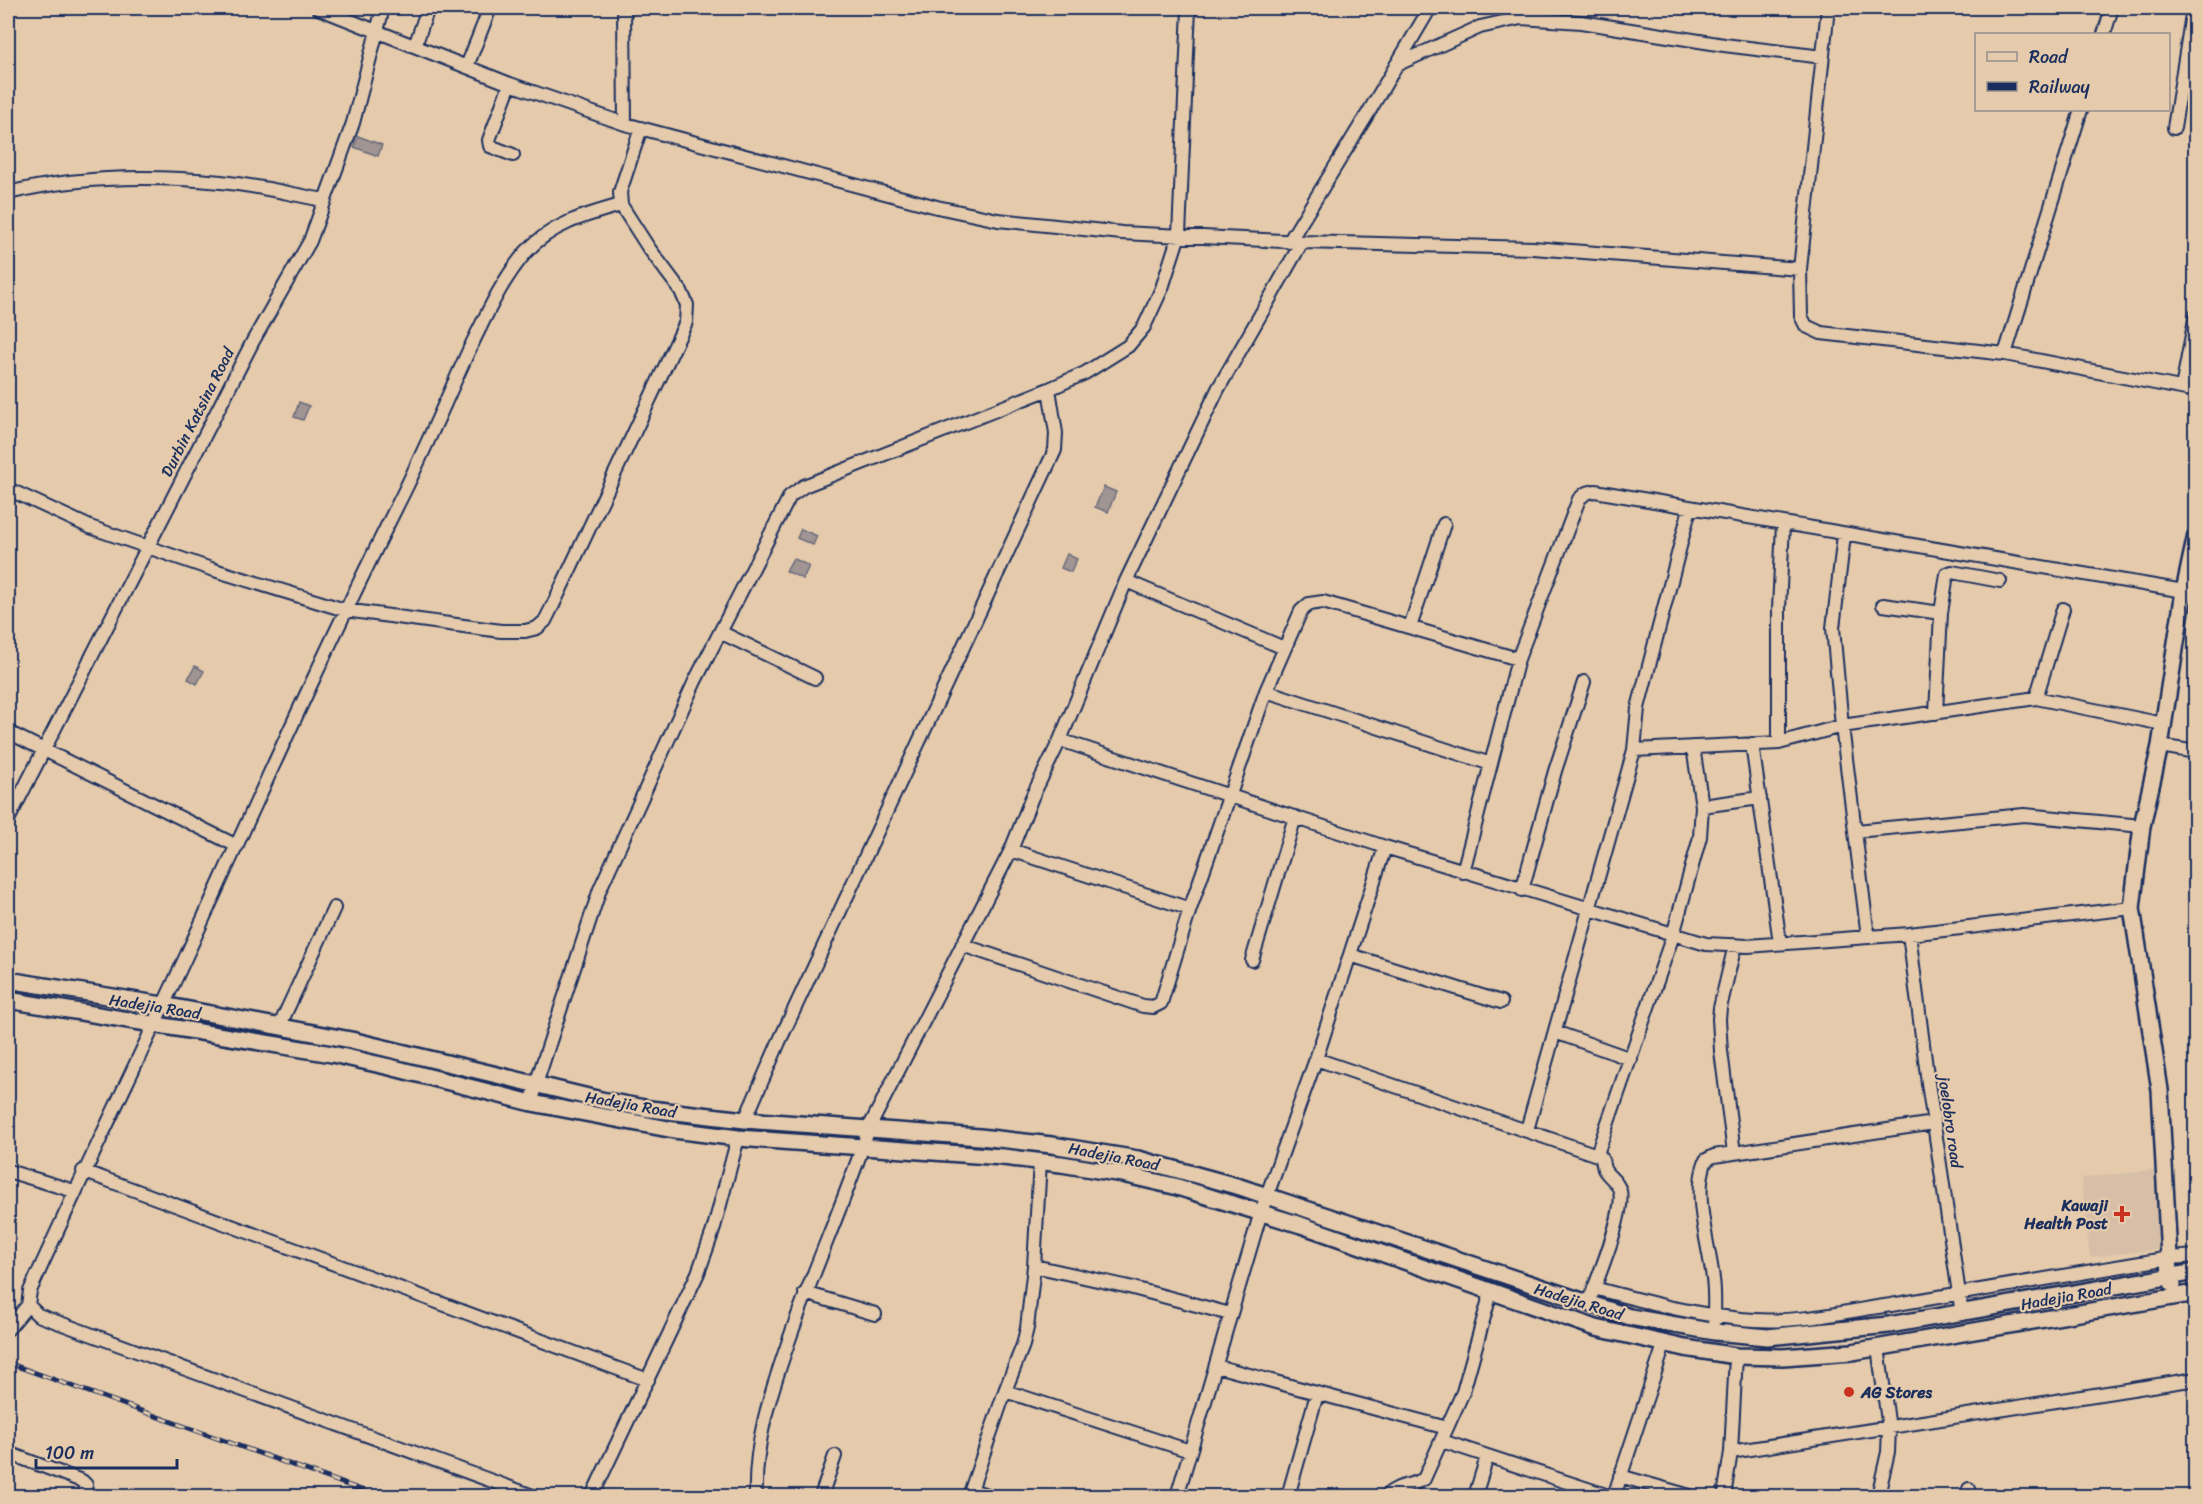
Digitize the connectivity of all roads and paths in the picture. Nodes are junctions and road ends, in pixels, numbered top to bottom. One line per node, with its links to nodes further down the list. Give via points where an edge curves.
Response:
1 (318, 8): 11 (street)
2 (383, 8): 11 (street, Durbin Katsina Road)
3 (428, 8): 13 (street)
4 (490, 8): 16 (street)
5 (624, 8): 21 (street)
6 (1189, 8): 28 (street)
7 (1430, 8): 15 (street)
8 (1828, 8): 14 (street)
9 (2112, 8): 12 (street)
10 (2193, 8): 18 (street)
11 (377, 31): 13 (street); 26 (street, Durbin Katsina Road, via 353,123)
12 (2104, 33)
13 (415, 46): 16 (street)
14 (1823, 57): 15 (street, via 1581,22 1521,18 1480,27); 31 (street)
15 (1396, 65): 29 (street)
16 (467, 66): 17 (street)
17 (510, 84): 21 (street); 24 (street, via 489,140 490,146)
18 (2181, 85): 19 (street); 22 (street)
19 (2196, 87)
20 (2080, 111): 33 (street)
21 (625, 124): 23 (street)
22 (2174, 128)
23 (641, 129): 27 (street, via 620,192); 28 (street, via 998,220)
24 (513, 155)
25 (8, 193): 26 (street, via 123,177 222,182)
26 (324, 200): 43 (street, Durbin Katsina Road, via 310,241 253,341)
27 (621, 205): 49 (street, via 571,220 546,234 509,274); 49 (street, via 681,291 687,305 686,322 545,621 537,628 501,631)
28 (1179, 235): 29 (street); 35 (street, via 1162,288 1144,327 1128,346 1085,373)
29 (1289, 242): 30 (street)
30 (1302, 243): 31 (street, via 1533,248); 44 (street, via 1218,389)
31 (1800, 270): 33 (street, via 1801,316 1806,326 1821,333)
32 (2196, 314): 34 (street)
33 (2005, 354): 34 (street)
34 (2182, 388): 36 (street)
35 (1049, 389): 52 (street, via 804,486 790,496); 107 (street, via 1055,450)
36 (2196, 391)
37 (8, 489): 43 (street, via 90,528)
38 (1690, 508): 40 (street); 54 (street, via 1595,491 1579,499); 69 (street, via 1638,708)
39 (1444, 524): 51 (street)
40 (1783, 524): 41 (street); 64 (street)
41 (1844, 535): 46 (street); 61 (street, via 1833,628)
42 (2195, 537): 46 (main road)
43 (147, 548): 49 (street); 68 (street, Durbin Katsina Road)
44 (1126, 581): 53 (street); 63 (street)
45 (2000, 581): 50 (street, via 1947,574)
46 (2184, 591): 60 (main road)
47 (1883, 605): 50 (street)
48 (2063, 609): 58 (street)
49 (345, 610): 79 (street)
50 (1941, 614): 59 (street)
51 (1410, 627): 53 (street, via 1323,602 1309,604 1301,611); 54 (street)
52 (720, 632): 55 (street); 105 (street, via 600,889)
53 (1284, 648): 57 (street)
54 (1518, 659): 71 (street)
55 (815, 678)
56 (1584, 682): 83 (street)
57 (1266, 691): 71 (street); 72 (street)
58 (2036, 698): 59 (street); 60 (street)
59 (1936, 713): 61 (street)
60 (2163, 724): 66 (main road)
61 (1842, 726): 64 (street); 78 (street)
62 (8, 732): 68 (street)
63 (1060, 740): 72 (street); 81 (street)
64 (1779, 743): 65 (street)
65 (1752, 744): 67 (street); 73 (street)
66 (2160, 746): 70 (street); 77 (main road)
67 (1693, 747): 69 (street); 74 (street)
68 (45, 750): 76 (street, Durbin Katsina Road); 79 (street)
69 (1634, 750): 87 (street)
70 (2196, 752)
71 (1491, 764): 82 (street)
72 (1231, 796): 75 (street); 86 (street)
73 (1760, 798): 74 (street); 91 (street)
74 (1702, 806): 89 (street, via 1700,837)
75 (1295, 817): 80 (street); 95 (street)
76 (8, 820)
77 (2142, 826): 78 (street, via 2024,815); 85 (main road)
78 (1856, 831): 90 (street)
79 (237, 846): 99 (street)
80 (1385, 847): 82 (street); 94 (street)
81 (1011, 850): 86 (street); 92 (street)
82 (1463, 872): 83 (street)
83 (1522, 890): 87 (street)
84 (334, 908): 101 (street)
85 (2132, 908): 88 (street); 122 (main road, via 2160,1090)
86 (1190, 909): 92 (street, via 1161,1003 1153,1007)
87 (1587, 910): 89 (street); 102 (street)
88 (1909, 934): 90 (street); 108 (street, joelobro road)
89 (1673, 935): 93 (street, via 1706,944); 104 (street)
90 (1868, 937): 91 (street)
91 (1780, 943): 93 (street)
92 (962, 945): 109 (street)
93 (1735, 945): 113 (street, via 1719,1019)
94 (1350, 955): 98 (street); 103 (street)
95 (1252, 960)
96 (8, 980): 99 (main road, Hadejia Road)
97 (8, 1000): 100 (main road, Hadejia Road)
98 (1501, 1002)
99 (163, 1005): 100 (street); 101 (main road, Hadejia Road)
100 (155, 1024): 106 (main road, Hadejia Road, via 332,1054); 117 (street)
101 (279, 1027): 105 (main road, Hadejia Road)
102 (1555, 1032): 104 (street); 110 (street)
103 (1316, 1059): 110 (street); 119 (street)
104 (1631, 1059): 114 (street)
105 (536, 1084): 106 (street); 107 (main road, Hadejia Road, via 650,1109)
106 (532, 1103): 111 (main road, Hadejia Road, via 635,1124)
107 (745, 1120): 109 (main road, Hadejia Road)
108 (1934, 1123): 113 (street); 130 (street, joelobro road)
109 (869, 1128): 112 (street); 119 (main road, Hadejia Road, via 1074,1148 1138,1160)
110 (1527, 1131): 114 (street)
111 (738, 1138): 112 (main road, Hadejia Road); 146 (street, via 698,1273)
112 (863, 1146): 115 (main road, Hadejia Road); 128 (street)
113 (1734, 1153): 137 (street, via 1706,1160 1700,1186 1713,1277)
114 (1597, 1154): 126 (street, via 1621,1193)
115 (1040, 1161): 120 (main road, Hadejia Road, via 1122,1174); 123 (street)
116 (8, 1171): 118 (street)
117 (83, 1171): 118 (street); 146 (street)
118 (74, 1191): 132 (street, via 30,1291)
119 (1267, 1196): 120 (street); 133 (main road, Hadejia Road)
120 (1261, 1212): 127 (main road, Hadejia Road); 135 (street)
121 (2196, 1256): 122 (street)
122 (2170, 1258): 125 (main road); 130 (street)
123 (1034, 1266): 135 (street); 147 (street, via 1027,1328)
124 (2196, 1272): 125 (main road, Hadejia Road)
125 (2170, 1276): 131 (main road); 136 (main road, Hadejia Road)
126 (1594, 1288): 133 (street); 137 (street)
127 (1491, 1292): 138 (main road, Hadejia Road); 149 (street, via 1463,1392)
128 (805, 1293): 134 (street); 162 (street, via 761,1430)
129 (2196, 1293): 131 (main road, Hadejia Road)
130 (1959, 1294): 136 (street, joelobro road); 137 (street, via 1798,1319)
131 (2177, 1297): 142 (main road, Hadejia Road)
132 (28, 1305): 139 (street); 160 (street, via 38,1315)
133 (1595, 1306): 138 (main road); 140 (main road, Hadejia Road, via 1662,1324)
134 (875, 1314)
135 (1230, 1314): 144 (street)
136 (1962, 1314): 140 (main road, Hadejia Road, via 1798,1335 1767,1337)
137 (1714, 1316): 140 (street)
138 (1596, 1328): 141 (main road, Hadejia Road)
139 (8, 1329)
140 (1714, 1332)
141 (1665, 1342): 143 (main road, Hadejia Road); 157 (street)
142 (1878, 1347): 143 (main road, Hadejia Road, via 1783,1357); 150 (street)
143 (1736, 1356): 153 (street)
144 (1215, 1366): 148 (street); 152 (street)
145 (2196, 1379): 150 (street)
146 (648, 1380): 161 (street)
147 (1005, 1391): 152 (street); 158 (street)
148 (1317, 1394): 149 (street); 166 (street)
149 (1448, 1428): 151 (street)
150 (1889, 1429): 153 (street); 173 (street)
151 (1442, 1441): 156 (street); 167 (street, via 1424,1479 1393,1490)
152 (1190, 1451): 165 (street)
153 (1731, 1452): 172 (street)
154 (8, 1453): 159 (street, via 82,1481 86,1485)
155 (835, 1456): 163 (street)
156 (1487, 1457): 168 (street); 169 (street)
157 (1620, 1476): 170 (street); 171 (street)
158 (970, 1493): 164 (street)
159 (83, 1497)
160 (533, 1497)
161 (592, 1497)
162 (756, 1497)
163 (821, 1497)
164 (990, 1497)
165 (1177, 1497)
166 (1288, 1497)
167 (1386, 1497)
168 (1475, 1497)
169 (1609, 1497)
170 (1614, 1497)
171 (1690, 1497)
172 (1724, 1497)
173 (1878, 1497)

